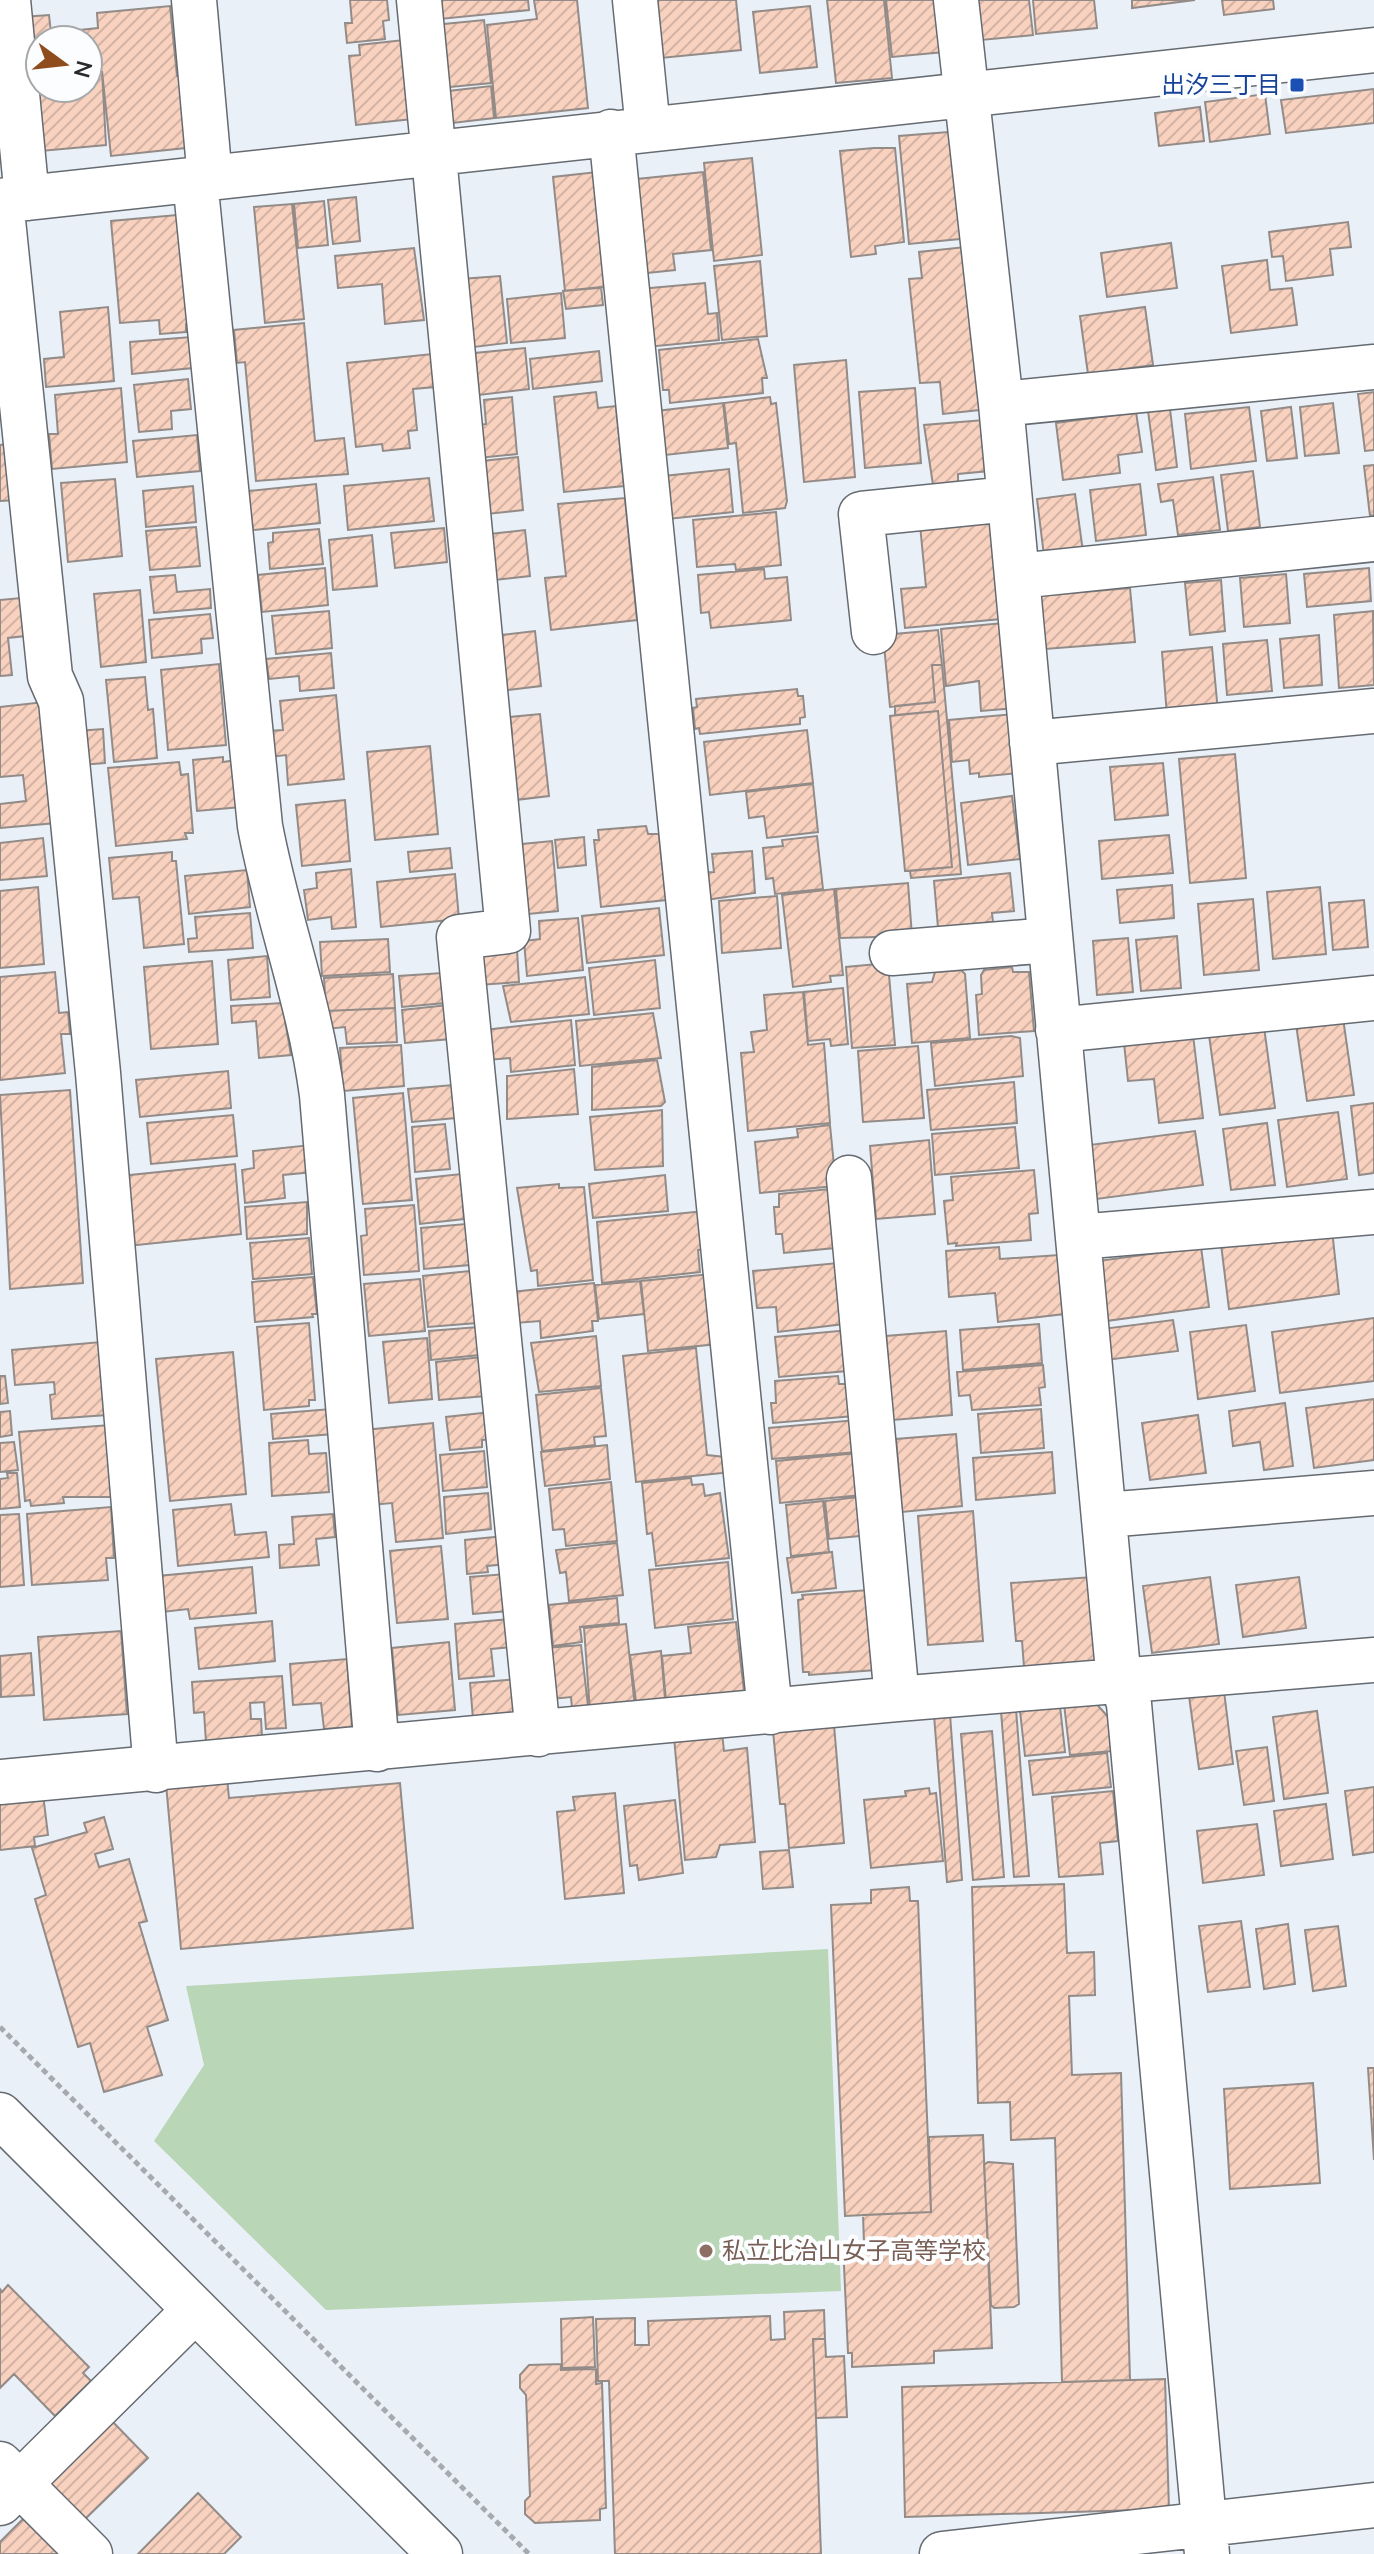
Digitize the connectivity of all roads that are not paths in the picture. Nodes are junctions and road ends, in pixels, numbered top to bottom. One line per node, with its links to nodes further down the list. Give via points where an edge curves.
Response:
1 (8, 0): 11 (street)
2 (194, 0): 10 (street)
3 (419, 0): 9 (street)
4 (635, 0): 8 (street)
5 (956, 0): 7 (street)
6 (1374, 50): 7 (street)
7 (967, 94): 8 (street); 13 (street)
8 (630, 130): 9 (street); 32 (street)
9 (435, 152): 10 (street); 33 (street, via 508,931 459,937)
10 (203, 180): 11 (street); 34 (street, via 260,826 314,1037 322,1095)
11 (9, 200): 35 (street, via 50,676 61,701 95,1042)
12 (1374, 367): 13 (street)
13 (1001, 404): 14 (street)
14 (1009, 499): 16 (street); 17 (street, via 861,514)
15 (1374, 539): 16 (street)
16 (1018, 576): 19 (street)
17 (874, 632)
18 (1374, 711): 19 (street)
19 (1032, 743): 20 (street)
20 (1050, 940): 21 (street); 23 (street)
21 (892, 953)
22 (1374, 998): 23 (street)
23 (1058, 1030): 26 (street)
24 (849, 1178): 31 (street)
25 (1374, 1212): 26 (street)
26 (1078, 1237): 28 (street)
27 (1374, 1493): 28 (street)
28 (1105, 1515): 30 (street)
29 (1374, 1660): 30 (street)
30 (1123, 1683): 31 (street); 41 (street)
31 (897, 1699): 32 (street)
32 (770, 1712): 33 (street)
33 (538, 1734): 34 (street)
34 (377, 1749): 35 (street)
35 (156, 1770): 36 (street)
36 (0, 1782)
37 (0, 2115): 38 (street)
38 (195, 2310): 39 (street); 43 (street)
39 (7, 2483): 42 (street)
40 (1374, 2505): 41 (street)
41 (1205, 2539): 44 (street)
42 (90, 2554)
43 (440, 2554)
44 (942, 2554)

